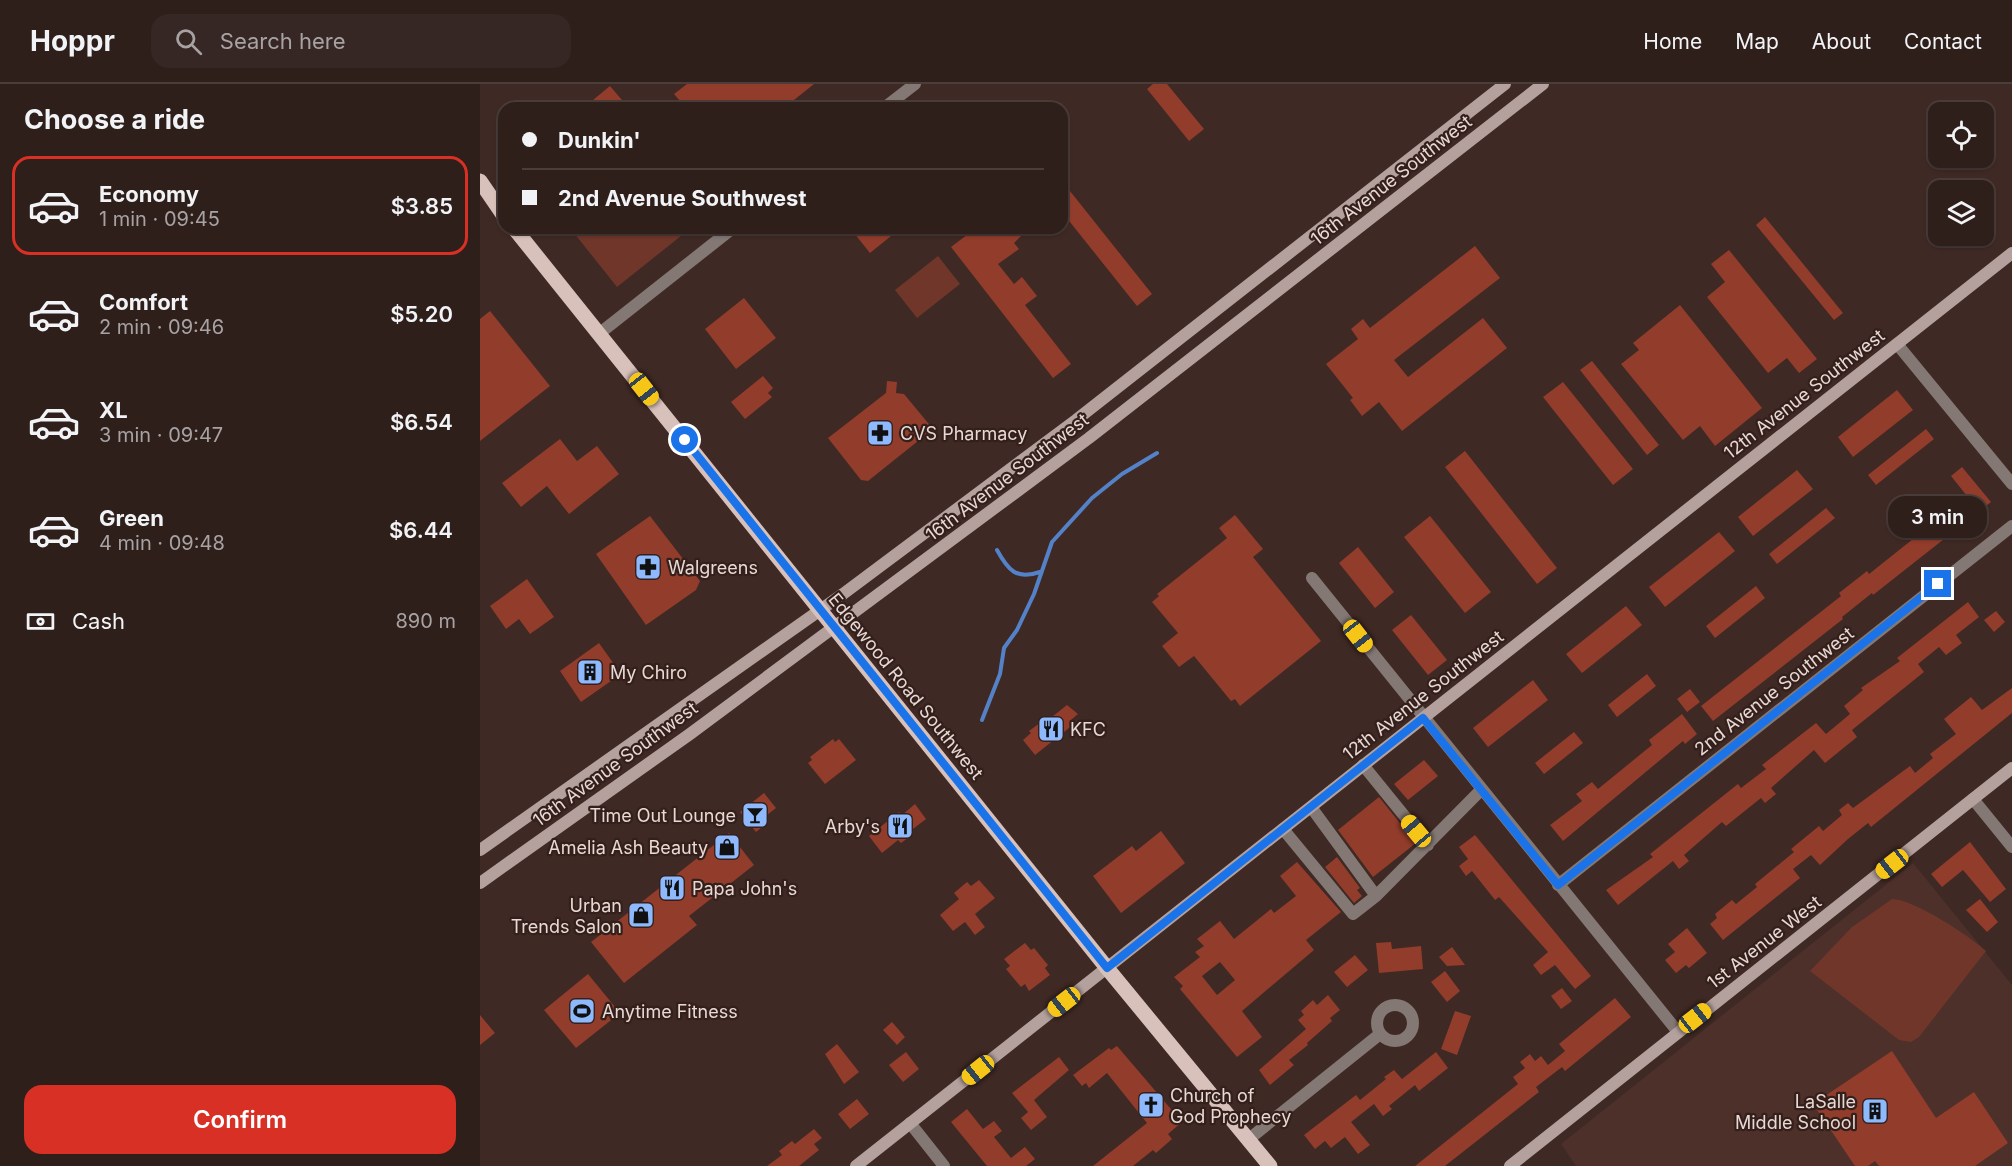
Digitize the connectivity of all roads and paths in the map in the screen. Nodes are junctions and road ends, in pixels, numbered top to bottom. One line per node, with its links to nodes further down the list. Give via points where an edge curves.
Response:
1 (915, 84): 4 (street)
2 (1504, 84): 17 (main road, 16th Avenue Southwest, via 1076,420)
3 (1543, 84): 18 (main road, 16th Avenue Southwest, via 1089,438)
4 (892, 102)
5 (480, 181): 7 (main road)
6 (480, 191): 8 (main road)
7 (498, 208)
8 (498, 209)
9 (519, 234): 12 (main road, Edgewood Road Southwest)
10 (725, 234): 12 (street)
11 (2012, 253): 13 (main road, 12th Avenue Southwest)
12 (600, 333): 17 (main road, Edgewood Road Southwest)
13 (1897, 344): 14 (street); 19 (main road, 12th Avenue Southwest)
14 (2012, 484)
15 (2012, 526): 30 (street, 2nd Avenue Southwest)
16 (1312, 578): 19 (street)
17 (820, 611): 18 (main road, Edgewood Road Southwest); 28 (main road, 16th Avenue Southwest)
18 (834, 628): 29 (main road, 16th Avenue Southwest); 32 (main road, Edgewood Road Southwest)
19 (1423, 718): 20 (main road, 12th Avenue Southwest); 22 (street)
20 (1364, 765): 24 (main road, 12th Avenue Southwest); 26 (street)
21 (2012, 768): 23 (main road, 1st Avenue West)
22 (1481, 790): 26 (street); 30 (street)
23 (1973, 800): 27 (street); 33 (main road, 1st Avenue West)
24 (1311, 807): 25 (main road, 12th Avenue Southwest); 31 (street)
25 (1283, 829): 31 (street, via 1353,914); 32 (main road, 12th Avenue Southwest)
26 (1428, 845): 31 (street)
27 (2012, 848)
28 (480, 850)
29 (480, 883)
30 (1558, 885): 33 (street)
31 (1376, 896)
32 (1107, 968): 35 (main road, 12th Avenue Southwest); 36 (main road, Edgewood Road Southwest)
33 (1678, 1032): 40 (main road, 1st Avenue West)
34 (1380, 1034): 36 (street)
35 (910, 1123): 37 (main road, 12th Avenue Southwest); 38 (street)
36 (1249, 1139): 39 (main road, Edgewood Road Southwest)
37 (856, 1166)
38 (944, 1166)
39 (1270, 1166)
40 (1510, 1166)

